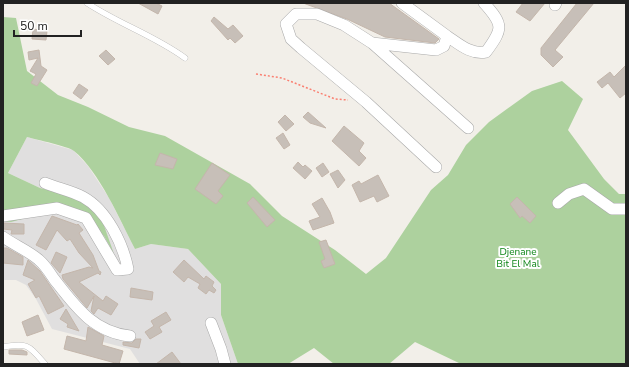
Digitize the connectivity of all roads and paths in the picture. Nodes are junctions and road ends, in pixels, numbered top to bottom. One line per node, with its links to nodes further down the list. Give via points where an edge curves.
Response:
1 (87, 3): 6 (lane, via 106,16 164,43)
2 (402, 3): 4 (street)
3 (484, 3): 4 (street, via 500,26 499,35 486,52 479,54 471,51)
4 (447, 36): 5 (street, via 444,46 436,50)
5 (372, 44): 9 (street); 10 (street, via 344,25 317,14 296,14 286,24 291,39 366,102)
6 (185, 58)
7 (256, 74): 8 (path, via 282,78 335,99)
8 (350, 100)
9 (468, 128)
10 (436, 167)
11 (45, 183): 14 (street, via 84,197 98,209 124,252 128,269 117,270 86,218 57,208)
12 (558, 203): 13 (street, via 569,194 584,189 612,209)
13 (626, 209)
14 (3, 216)
15 (3, 237): 17 (street, via 38,260 86,318 117,335)
16 (211, 323): 20 (street)
17 (130, 336)
18 (3, 347): 19 (lane, via 18,344 27,346)
19 (45, 364)
20 (225, 364)

